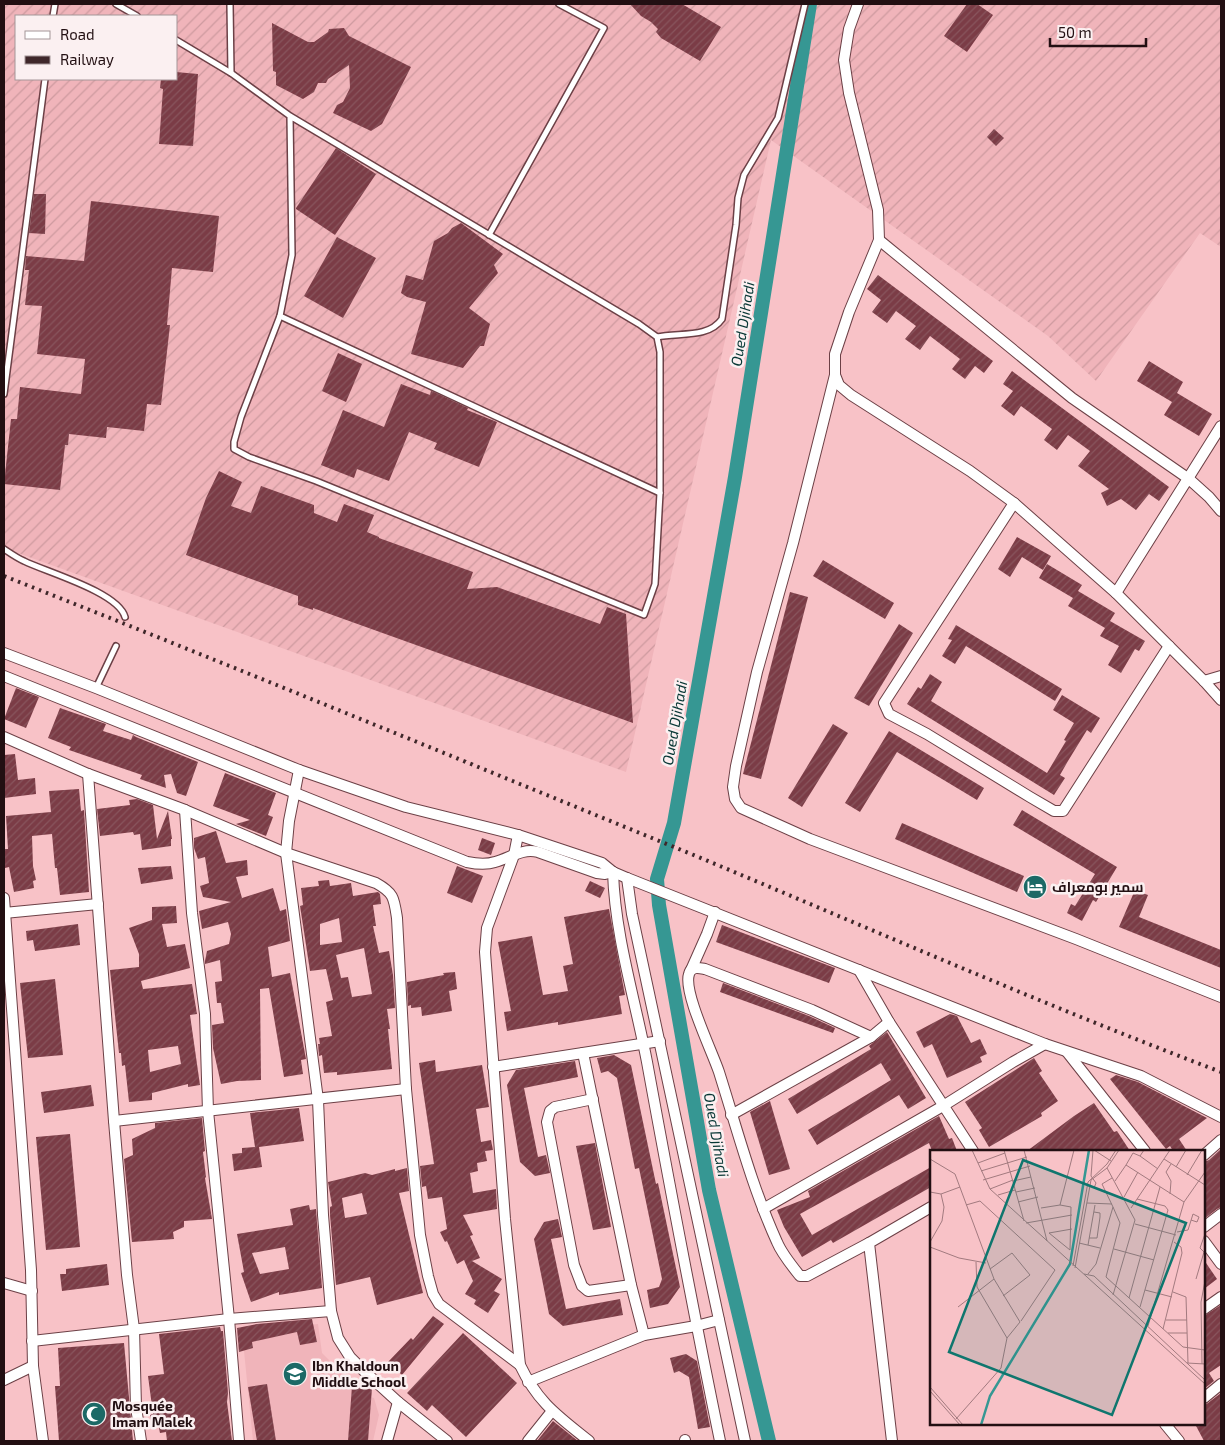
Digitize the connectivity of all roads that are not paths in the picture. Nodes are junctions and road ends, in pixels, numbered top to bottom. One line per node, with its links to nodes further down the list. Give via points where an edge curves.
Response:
1 (116, 4): 6 (lane)
2 (230, 4): 8 (lane)
3 (559, 4): 11 (lane, via 604,28)
4 (805, 4): 14 (lane, via 778,118 744,175 722,319 717,326 705,332)
5 (858, 4): 12 (street, via 849,29 844,60 878,210)
6 (135, 15)
7 (178, 41): 8 (lane)
8 (231, 73): 10 (lane)
9 (45, 80): 15 (lane)
10 (290, 116): 11 (lane); 13 (lane, via 292,255)
11 (489, 235): 14 (lane, via 640,324)
12 (880, 240): 16 (street, via 849,312 835,354); 19 (street, via 1072,398)
13 (280, 316): 20 (lane); 20 (lane, via 241,418 234,442 236,451 644,615 655,584)
14 (656, 337): 20 (lane, via 660,352)
15 (6, 347): 17 (lane)
16 (835, 374): 21 (street, via 839,385 851,395); 50 (street, via 757,672 736,766 735,799 741,808 810,839)
17 (4, 394)
18 (1221, 426): 19 (street)
19 (1190, 479): 22 (street); 24 (street)
20 (660, 493)
21 (1014, 503): 24 (street); 27 (street, via 884,703 889,714 1054,811 1063,811)
22 (1221, 511)
23 (4, 549): 25 (lane, via 22,560 96,591 116,604)
24 (1116, 593): 27 (street)
25 (124, 617)
26 (116, 646): 32 (lane)
27 (1169, 646): 31 (street)
28 (4, 654): 32 (street)
29 (4, 676): 37 (street)
30 (1221, 676): 31 (street)
31 (1204, 681): 33 (street)
32 (96, 688): 35 (street)
33 (1221, 700)
34 (4, 736): 36 (street)
35 (298, 770): 37 (street); 39 (street, via 406,807)
36 (88, 774): 38 (street); 45 (street)
37 (293, 793): 40 (street); 41 (street, via 467,862 494,863)
38 (185, 810): 40 (street); 63 (street, via 192,913 205,1014)
39 (518, 835): 41 (street); 42 (street, via 602,863)
40 (286, 853): 59 (street, via 376,884 392,896 397,928); 61 (street)
41 (514, 855): 42 (street, via 533,851 598,873); 58 (street, via 487,928 484,952)
42 (613, 872): 43 (street); 54 (street, via 616,911)
43 (627, 878): 46 (street); 53 (street)
44 (4, 898): 47 (street)
45 (98, 904): 47 (street); 66 (street)
46 (715, 912): 48 (street); 49 (street)
47 (5, 913): 80 (street)
48 (691, 970): 52 (street, via 705,969 760,989); 64 (street, via 688,975 691,998)
49 (859, 970): 51 (street); 55 (street)
50 (1221, 997)
51 (889, 1022): 52 (street); 62 (street)
52 (871, 1036): 64 (street)
53 (660, 1041): 54 (street); 85 (street)
54 (643, 1043): 57 (street); 86 (street)
55 (1045, 1044): 56 (street); 62 (street)
56 (1068, 1052): 65 (street, via 1141,1076); 69 (street)
57 (583, 1053): 58 (street); 60 (street)
58 (493, 1067): 90 (street)
59 (406, 1089): 61 (street); 90 (street, via 420,1236 433,1294 453,1316)
60 (593, 1099): 79 (street); 79 (street, via 554,1107 548,1122 574,1265 582,1286 588,1291)
61 (318, 1100): 63 (street); 83 (street)
62 (943, 1106): 68 (street); 72 (street)
63 (208, 1111): 66 (street); 84 (street)
64 (731, 1115): 72 (street)
65 (1221, 1117)
66 (114, 1121): 87 (street)
67 (1221, 1140): 70 (street)
68 (973, 1150)
69 (1144, 1150)
70 (1205, 1154)
71 (930, 1208): 76 (street)
72 (763, 1209): 76 (street, via 778,1244 800,1276 813,1274)
73 (1221, 1214): 74 (street)
74 (1205, 1226)
75 (1205, 1242): 77 (street)
76 (869, 1243): 108 (street)
77 (1221, 1264)
78 (4, 1283): 80 (street)
79 (631, 1285): 88 (street)
80 (32, 1291): 89 (street)
81 (1221, 1297): 82 (street)
82 (1205, 1308)
83 (331, 1311): 84 (street); 96 (street, via 338,1338 350,1357)
84 (230, 1319): 87 (street); 101 (street)
85 (720, 1320): 86 (street); 107 (street)
86 (696, 1326): 88 (street); 106 (street)
87 (134, 1329): 89 (street); 100 (street)
88 (644, 1335): 93 (street)
89 (32, 1342): 91 (street)
90 (520, 1365): 93 (street)
91 (33, 1366): 92 (street); 99 (street)
92 (4, 1380)
93 (528, 1382): 97 (street)
94 (1221, 1384): 95 (street)
95 (1205, 1397)
96 (398, 1402): 102 (street); 103 (street)
97 (552, 1410): 104 (street); 105 (street)
98 (1167, 1425): 109 (street)
99 (43, 1441)
100 (140, 1441)
101 (239, 1441)
102 (387, 1441)
103 (447, 1441)
104 (528, 1441)
105 (589, 1441)
106 (720, 1441)
107 (745, 1441)
108 (892, 1441)
109 (1179, 1441)

